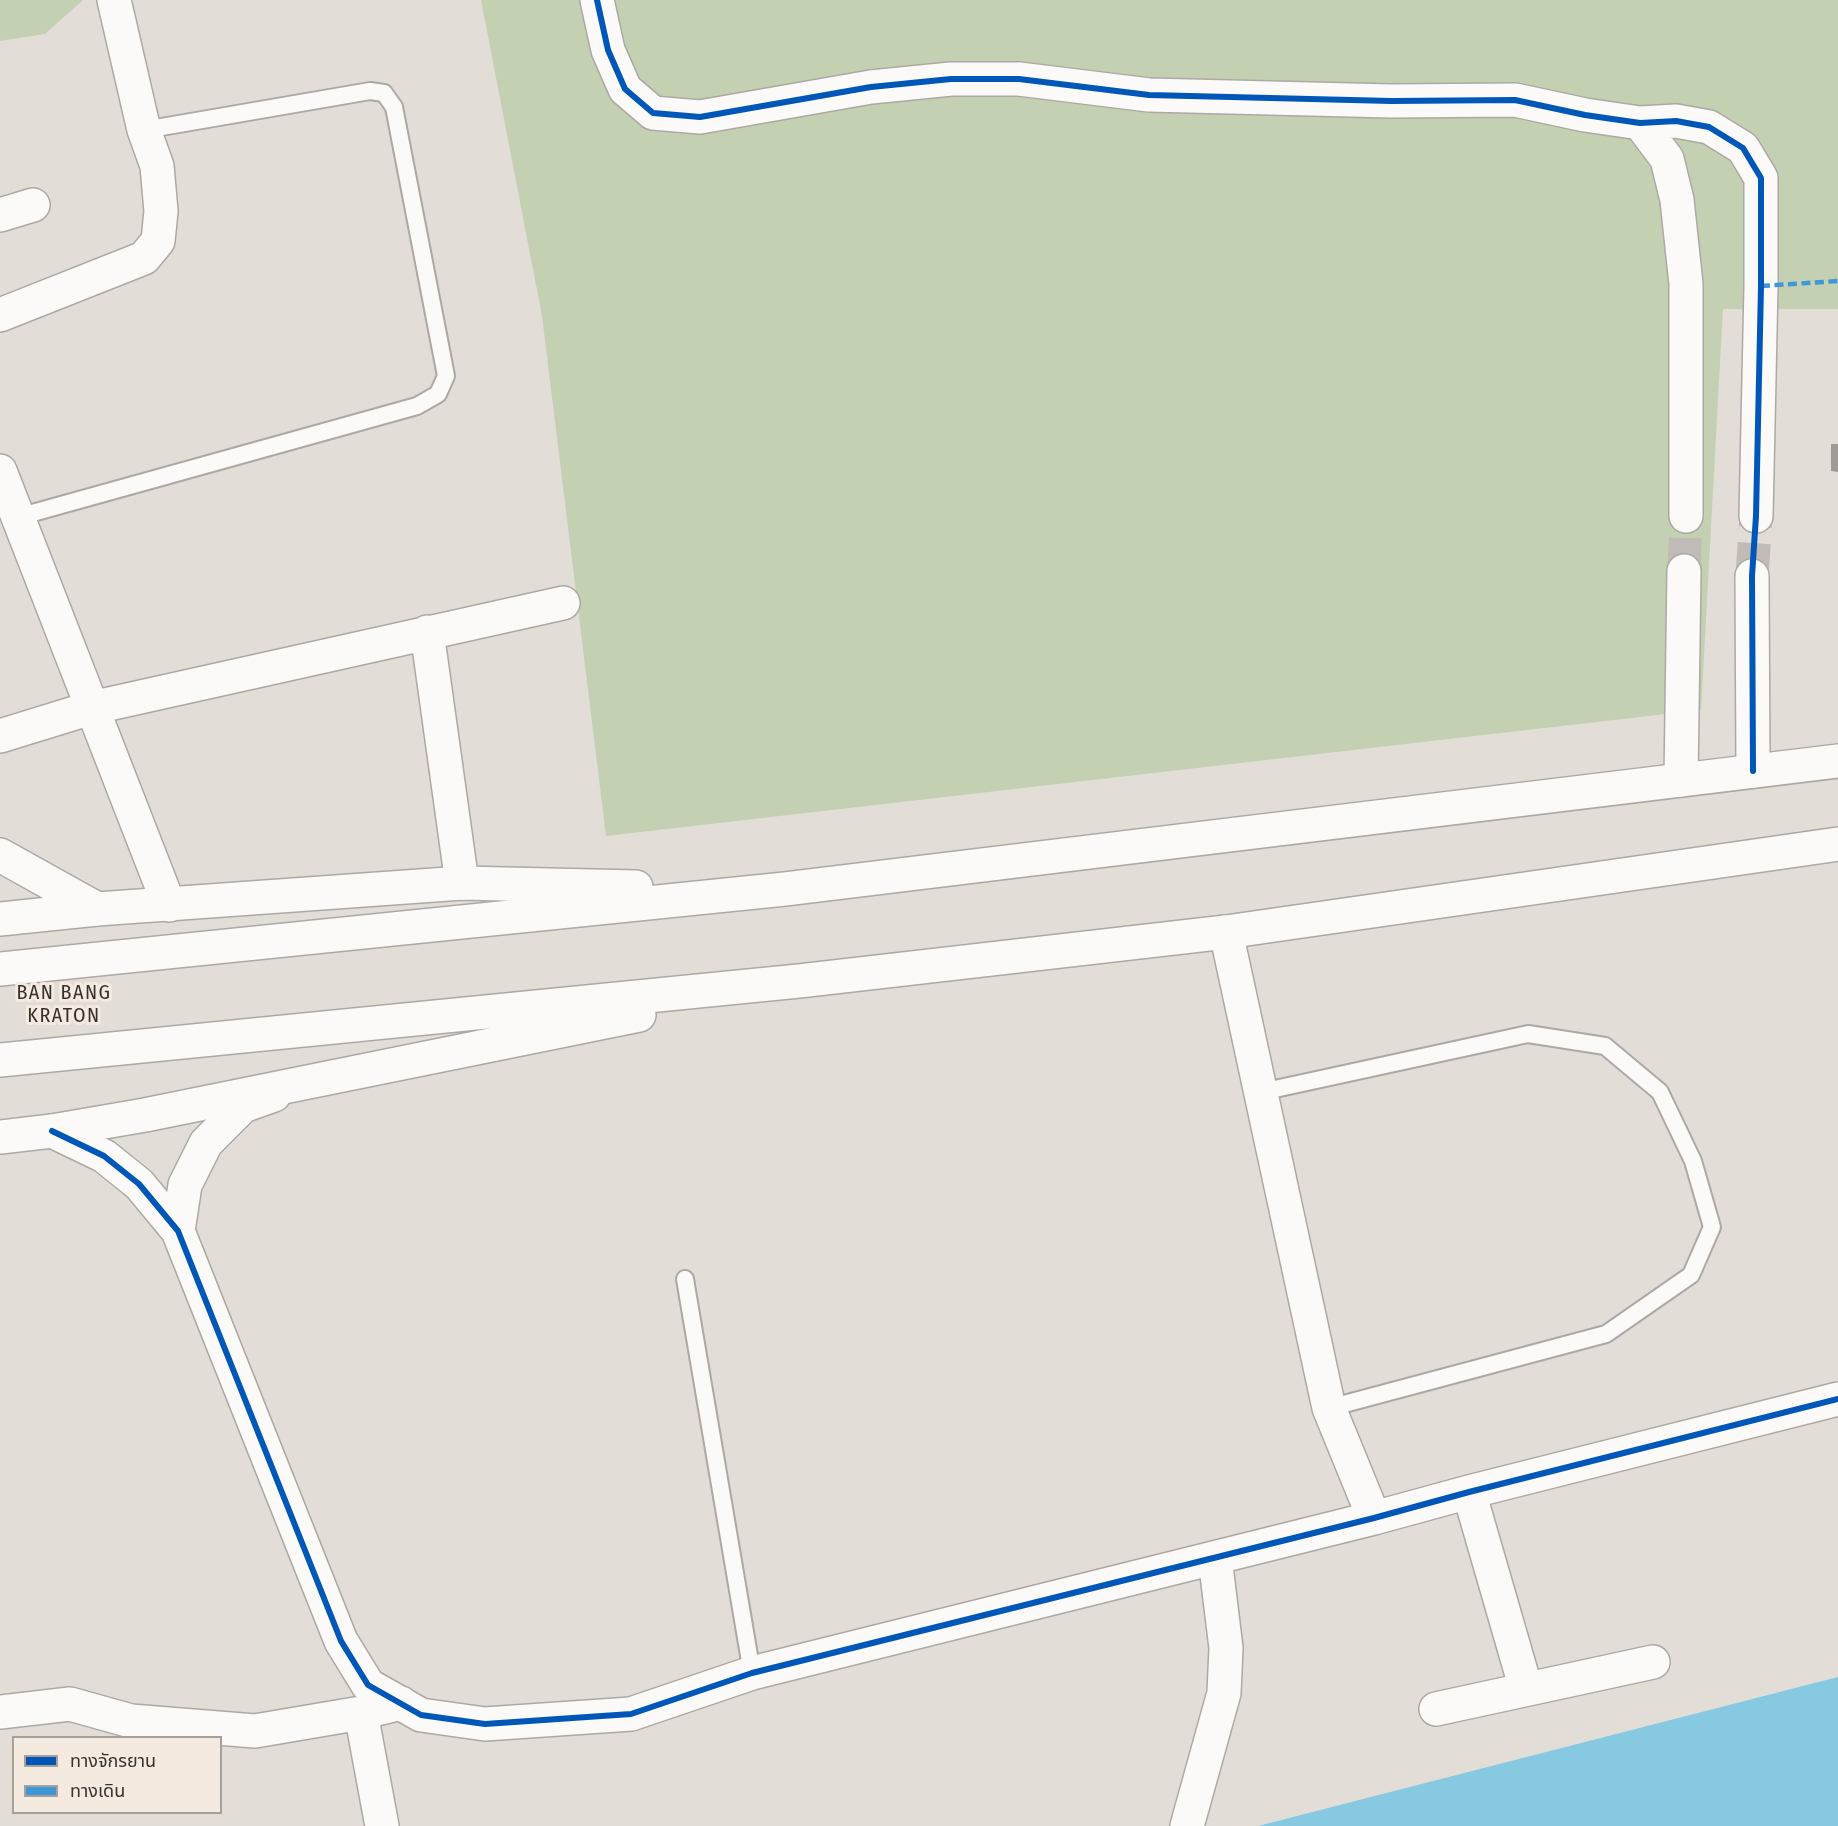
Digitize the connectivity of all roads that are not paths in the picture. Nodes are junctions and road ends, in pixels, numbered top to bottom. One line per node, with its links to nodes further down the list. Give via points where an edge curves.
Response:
1 (114, 0): 4 (street)
2 (597, 0): 3 (street, via 608,50 625,89 653,112 700,117 871,87 951,79 1019,79 1149,95 1515,100)
3 (1640, 123): 9 (street, via 1667,159 1677,200 1686,284); 10 (street, via 1676,120 1709,127 1743,148 1761,178)
4 (144, 130): 7 (street, via 157,166 161,211 158,241 144,258); 11 (lane, via 370,91 384,93 394,107 446,376 438,394 417,406)
5 (33, 205): 6 (street)
6 (0, 215)
7 (0, 315)
8 (0, 471): 11 (street)
9 (1686, 516)
10 (1756, 516)
11 (18, 517): 16 (street)
12 (1684, 571): 20 (street)
13 (1752, 576): 19 (street)
14 (563, 603): 15 (street)
15 (427, 632): 16 (street); 23 (street)
16 (91, 708): 17 (street); 25 (street)
17 (0, 736)
18 (1838, 761): 19 (street)
19 (1753, 771): 20 (street)
20 (1681, 780): 24 (street)
21 (1838, 844): 28 (street)
22 (0, 855): 26 (street)
23 (462, 883): 24 (street); 25 (street)
24 (785, 889): 29 (street)
25 (169, 905): 26 (street)
26 (97, 909): 27 (street)
27 (0, 919)
28 (1226, 932): 30 (street); 33 (street)
29 (0, 969)
30 (800, 981): 31 (street); 32 (street)
31 (0, 1060)
32 (312, 1082): 34 (street); 36 (street, via 243,1106 206,1143 185,1185)
33 (1261, 1092): 39 (street); 39 (lane, via 1528,1034 1605,1046 1660,1092 1693,1161 1712,1227 1691,1275 1606,1334)
34 (52, 1131): 35 (street); 36 (street, via 104,1156 139,1184)
35 (0, 1137)
36 (178, 1231): 46 (street, via 341,1641 368,1685)
37 (686, 1279): 44 (lane)
38 (1838, 1399): 40 (street)
39 (1329, 1408): 41 (street)
40 (1469, 1492): 41 (street); 45 (street)
41 (1374, 1518): 42 (street)
42 (1215, 1558): 44 (street); 51 (street, via 1226,1648 1224,1693)
43 (1653, 1662): 45 (street)
44 (752, 1673): 46 (street, via 631,1714 485,1724 421,1715)
45 (1526, 1689): 47 (street)
46 (401, 1703): 49 (street)
47 (1436, 1709)
48 (0, 1712): 49 (street, via 70,1704 131,1721 255,1731)
49 (361, 1713): 50 (street)
50 (382, 1826)
51 (1187, 1826)

